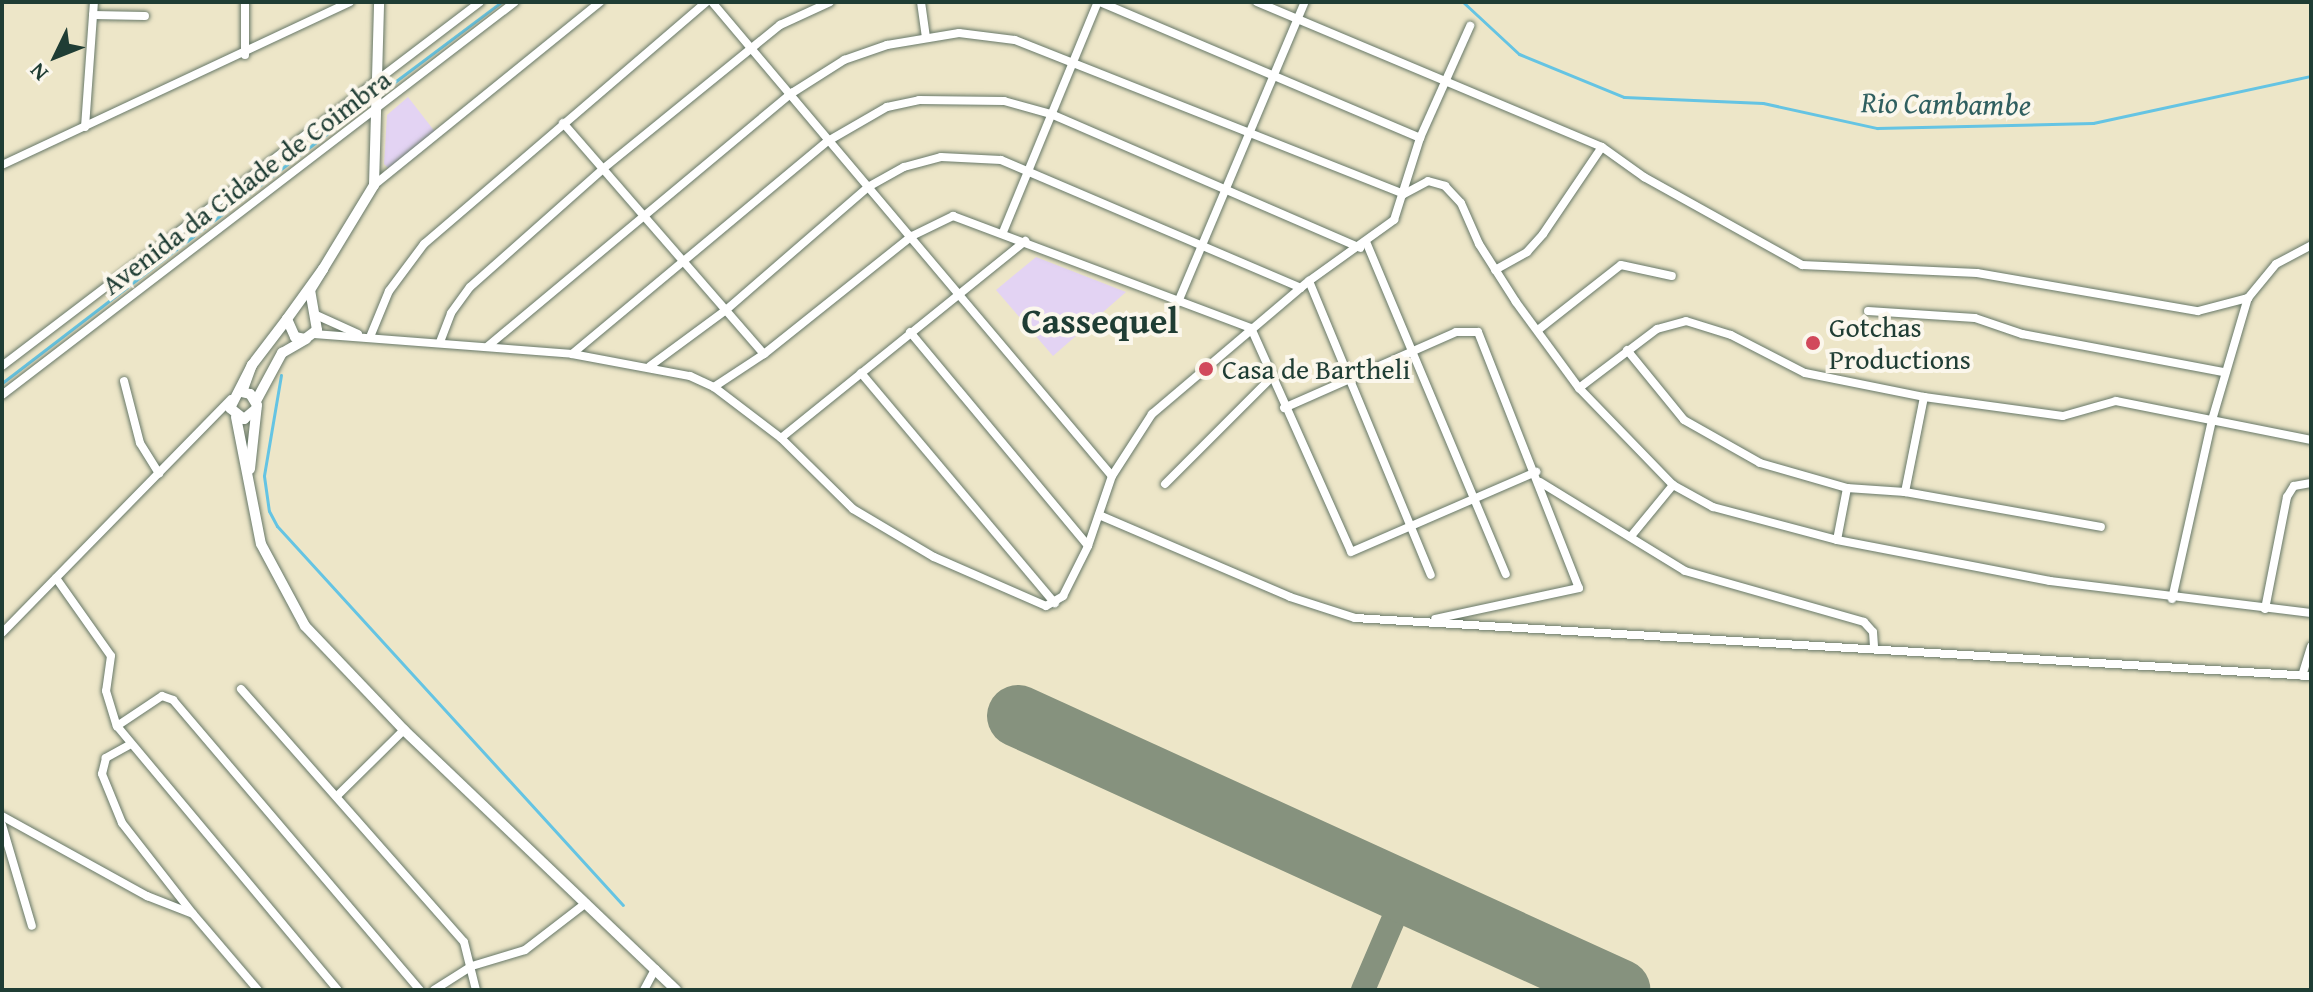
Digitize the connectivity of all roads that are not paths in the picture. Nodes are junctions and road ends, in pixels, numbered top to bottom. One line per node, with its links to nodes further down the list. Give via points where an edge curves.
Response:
1 (94, 2): 14 (street)
2 (245, 2): 20 (street)
3 (350, 2): 20 (street)
4 (379, 2): 24 (street)
5 (480, 2): 24 (street, Avenida da Cidade de Coimbra)
6 (515, 2): 26 (street, Avenida da Cidade de Coimbra)
7 (600, 2): 37 (street)
8 (709, 2): 19 (street); 28 (street)
9 (830, 2): 19 (street, via 780,25)
10 (921, 2): 18 (street)
11 (1099, 2): 21 (street); 22 (street)
12 (1257, 2): 16 (street)
13 (1305, 2): 16 (street)
14 (93, 15): 15 (street); 29 (street)
15 (145, 16)
16 (1298, 19): 22 (street); 23 (street)
17 (1470, 26): 23 (street)
18 (926, 37): 21 (street, via 959,33 1015,40); 25 (street, via 868,49)
19 (751, 47): 25 (street); 35 (street)
20 (245, 55): 29 (street)
21 (1075, 59): 27 (street); 30 (street)
22 (1274, 76): 30 (street); 31 (street)
23 (1444, 79): 31 (street); 33 (street)
24 (378, 81): 26 (street); 73 (street, Avenida da Cidade de Coimbra)
25 (792, 93): 32 (street); 41 (street)
26 (377, 107): 37 (street); 82 (street, Avenida da Cidade de Coimbra)
27 (1051, 114): 32 (street, via 1004,101 919,100 887,107); 36 (street); 39 (street)
28 (563, 123): 35 (street); 65 (street, via 424,244 389,291)
29 (85, 127): 34 (street)
30 (1251, 131): 39 (street); 40 (street)
31 (1420, 138): 40 (street)
32 (828, 141): 38 (street); 48 (street)
33 (1602, 147): 50 (street, via 1543,234 1527,252); 55 (street, via 1644,177 1802,265 1977,273 2198,311)
34 (2, 165)
35 (604, 168): 41 (street); 66 (street, via 470,287 451,313)
36 (1029, 171): 38 (street, via 974,155 941,157 904,167); 42 (street); 45 (street)
37 (374, 185): 49 (street)
38 (868, 187): 43 (street); 57 (street)
39 (1227, 189): 45 (street); 47 (street)
40 (1404, 194): 47 (street, via 1394,220); 50 (street, via 1428,181 1445,186 1461,203)
41 (645, 215): 48 (street); 67 (street)
42 (1003, 232): 43 (street, via 953,216); 44 (street)
43 (912, 236): 54 (street); 70 (street)
44 (1025, 241): 54 (street); 56 (street)
45 (1203, 244): 53 (street); 56 (street)
46 (2311, 245): 55 (street, via 2276,264)
47 (1363, 246): 52 (street); 71 (street)
48 (687, 260): 57 (street); 69 (street)
49 (323, 269): 59 (street, via 310,290); 60 (street)
50 (1495, 270): 62 (street)
51 (1672, 276): 62 (street, via 1621,265)
52 (1309, 281): 53 (street); 78 (street)
53 (1301, 288): 61 (street)
54 (958, 294): 63 (street); 93 (street)
55 (2248, 298): 75 (street)
56 (1178, 302): 61 (street)
57 (726, 310): 70 (street); 74 (street)
58 (1868, 311): 75 (street, via 1975,318 2022,334)
59 (314, 313): 60 (street, via 298,308); 64 (street); 65 (street)
60 (289, 316): 64 (street, via 295,337); 72 (street)
61 (1251, 328): 77 (street); 93 (street, via 1152,414)
62 (1538, 330): 81 (street)
63 (910, 332): 76 (street); 107 (street)
64 (312, 336): 65 (street); 85 (street, via 282,353)
65 (366, 336): 66 (street)
66 (440, 342): 67 (street)
67 (488, 346): 69 (street)
68 (1627, 350): 81 (street); 83 (street, via 1670,321 1686,321 1731,335 1805,373); 98 (street, via 1684,420 1760,463)
69 (572, 354): 74 (street)
70 (764, 354): 80 (street)
71 (1411, 354): 78 (street); 94 (street, via 1456,332 1478,332); 100 (street)
72 (252, 365): 84 (street); 85 (street, via 242,392)
73 (2, 366)
74 (650, 366): 80 (street)
75 (2224, 372): 88 (street)
76 (861, 373): 90 (street); 112 (street)
77 (1271, 378): 86 (street); 96 (street)
78 (1350, 380): 86 (street); 104 (street)
79 (124, 381): 92 (street, via 140,443)
80 (714, 387): 90 (street)
81 (1579, 388): 97 (street)
82 (2, 395)
83 (1924, 397): 88 (street, via 2063,416 2116,401); 99 (street)
84 (231, 399): 87 (street); 89 (street)
85 (256, 405): 87 (street, via 248,418); 102 (street, via 250,466)
86 (1284, 408): 104 (street, via 1344,548 1359,553)
87 (234, 415): 89 (street); 102 (street)
88 (2212, 420): 91 (street); 111 (street)
89 (205, 427): 92 (street)
90 (781, 438): 112 (street, via 853,509 901,540 1036,603)
91 (2311, 440)
92 (159, 473): 110 (street)
93 (1112, 476): 101 (street)
94 (1538, 477): 100 (street); 105 (street); 115 (street, via 1578,590)
95 (2311, 483): 113 (street, via 2294,486 2287,497)
96 (1165, 484)
97 (1673, 485): 105 (street); 106 (street, via 1759,523)
98 (1847, 488): 99 (street); 106 (street)
99 (1905, 492): 103 (street)
100 (1474, 501): 104 (street); 108 (street)
101 (1099, 515): 107 (street); 115 (street, via 1324,610)
102 (254, 523): 122 (street, via 290,607)
103 (2101, 527)
104 (1410, 529): 109 (street)
105 (1632, 535): 118 (street, via 1692,574 1864,622 1873,632)
106 (1837, 540): 111 (street)
107 (1088, 546): 112 (street)
108 (1506, 574)
109 (1431, 575)
110 (56, 578): 116 (street); 121 (street, via 111,656 106,691)
111 (2172, 599): 113 (street)
112 (1055, 603)
113 (2265, 609): 114 (street)
114 (2311, 613)
115 (1423, 621): 118 (street)
116 (2, 633)
117 (2311, 646): 119 (street)
118 (1874, 648): 119 (street)
119 (2307, 676)
120 (241, 689): 124 (street)
121 (117, 726): 123 (street); 134 (street, via 162,696 173,700)
122 (404, 730): 124 (street); 127 (street)
123 (131, 744): 128 (street, via 100,767 111,799 138,846); 133 (street)
124 (338, 795): 130 (street, via 464,942)
125 (2, 816): 128 (street, via 147,896)
126 (2, 825): 129 (street)
127 (586, 903): 130 (street, via 525,950); 131 (street)
128 (193, 914): 132 (street)
129 (32, 926)
130 (472, 966): 135 (street); 136 (street)
131 (655, 969): 137 (street); 138 (street)
132 (258, 990)
133 (338, 990)
134 (420, 990)
135 (434, 990)
136 (476, 990)
137 (644, 990)
138 (676, 990)

